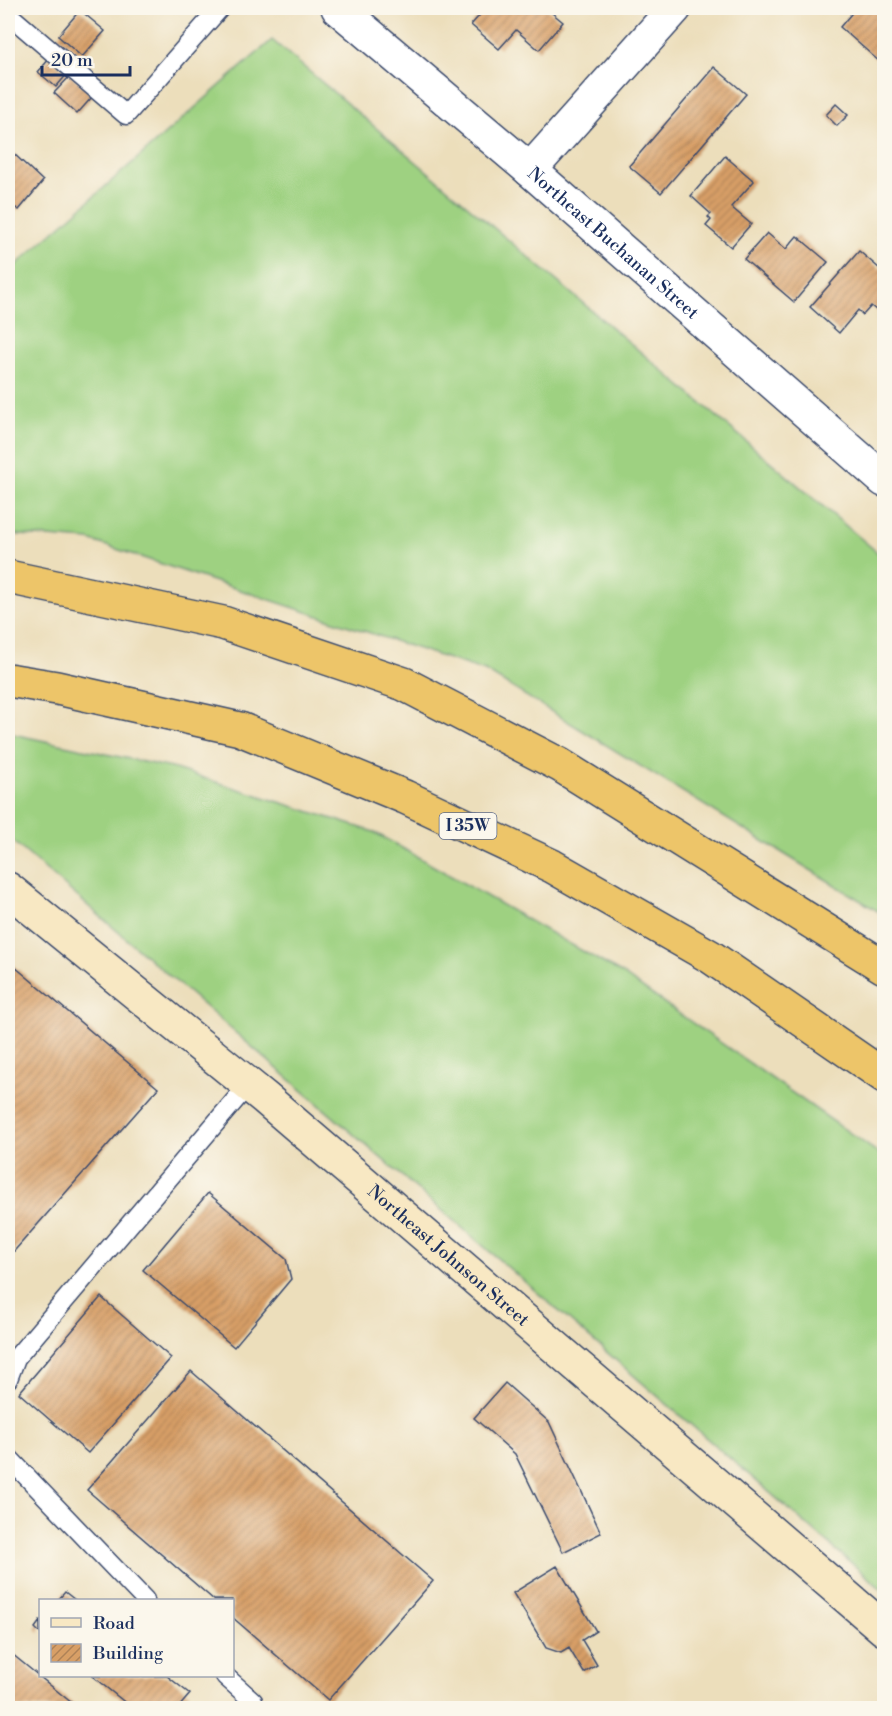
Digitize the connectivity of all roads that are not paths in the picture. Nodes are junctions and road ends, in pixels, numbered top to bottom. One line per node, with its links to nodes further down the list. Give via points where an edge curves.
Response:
1 (220, 8): 4 (lane, via 126,115)
2 (338, 8): 5 (street, Northeast Buchanan Street)
3 (675, 8): 5 (street)
4 (8, 14)
5 (530, 170): 6 (street, Northeast Buchanan Street)
6 (885, 480)
7 (8, 577): 10 (highway, via 223,623 404,684 560,765)
8 (8, 680): 11 (highway, I 35W, via 240,729 405,797 552,866 711,957)
9 (8, 890): 12 (street, Northeast Johnson Street)
10 (885, 967)
11 (885, 1076)
12 (248, 1084): 13 (lane, via 16,1358); 16 (street, Northeast Johnson Street)
13 (8, 1379)
14 (8, 1457): 15 (lane)
15 (144, 1599)
16 (885, 1629)
17 (226, 1677): 18 (lane, via 253,1701)
18 (251, 1708)

